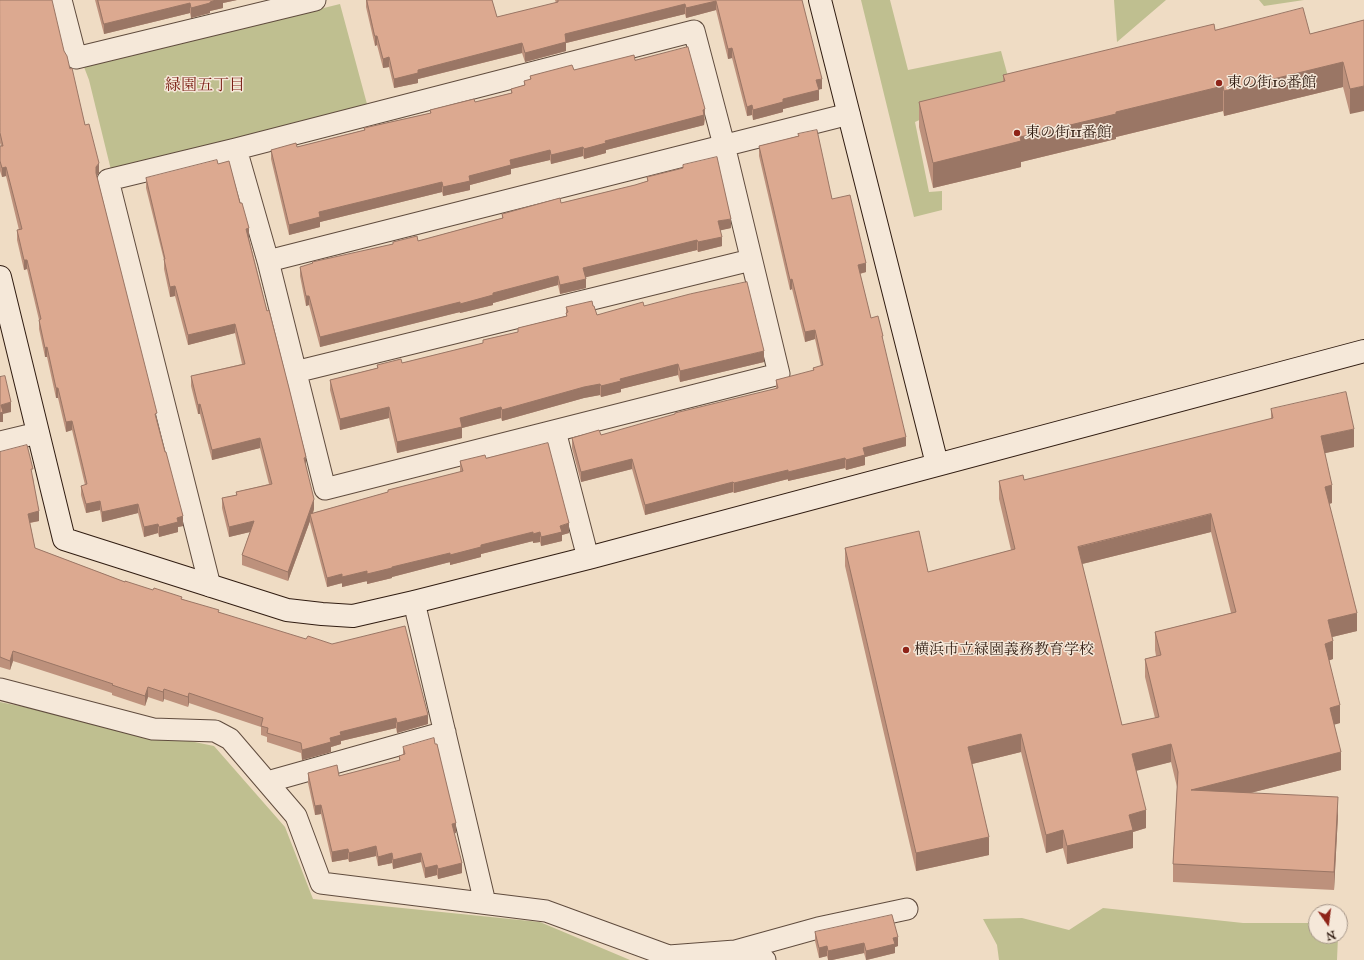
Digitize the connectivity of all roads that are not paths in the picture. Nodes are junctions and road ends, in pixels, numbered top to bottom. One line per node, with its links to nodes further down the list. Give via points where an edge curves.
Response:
1 (61, 0): 2 (street, via 76,58)
2 (315, 0)
3 (820, 0): 4 (street)
4 (849, 114): 5 (street); 15 (street)
5 (724, 146): 6 (street, via 694,31); 7 (street); 8 (street)
6 (236, 149): 8 (street); 17 (street, via 108,180)
7 (751, 260): 11 (street); 12 (street, via 779,374)
8 (268, 261): 11 (street)
9 (0, 277): 13 (street)
10 (1364, 351): 15 (street)
11 (296, 372): 12 (street, via 325,489)
12 (555, 431): 16 (street)
13 (38, 432): 14 (street); 17 (street, via 64,539)
14 (0, 442)
15 (937, 464): 16 (street)
16 (588, 558): 18 (street)
17 (210, 586): 18 (street, via 287,610 322,614 353,616)
18 (414, 602): 20 (street)
19 (0, 689): 21 (street, via 153,729 215,731 230,739)
20 (445, 732): 21 (street); 22 (street)
21 (267, 782): 22 (street, via 296,816 321,883)
22 (485, 903): 24 (street, via 546,911 669,956)
23 (907, 909): 24 (street, via 818,928)
24 (735, 951): 25 (street)
25 (765, 960)

